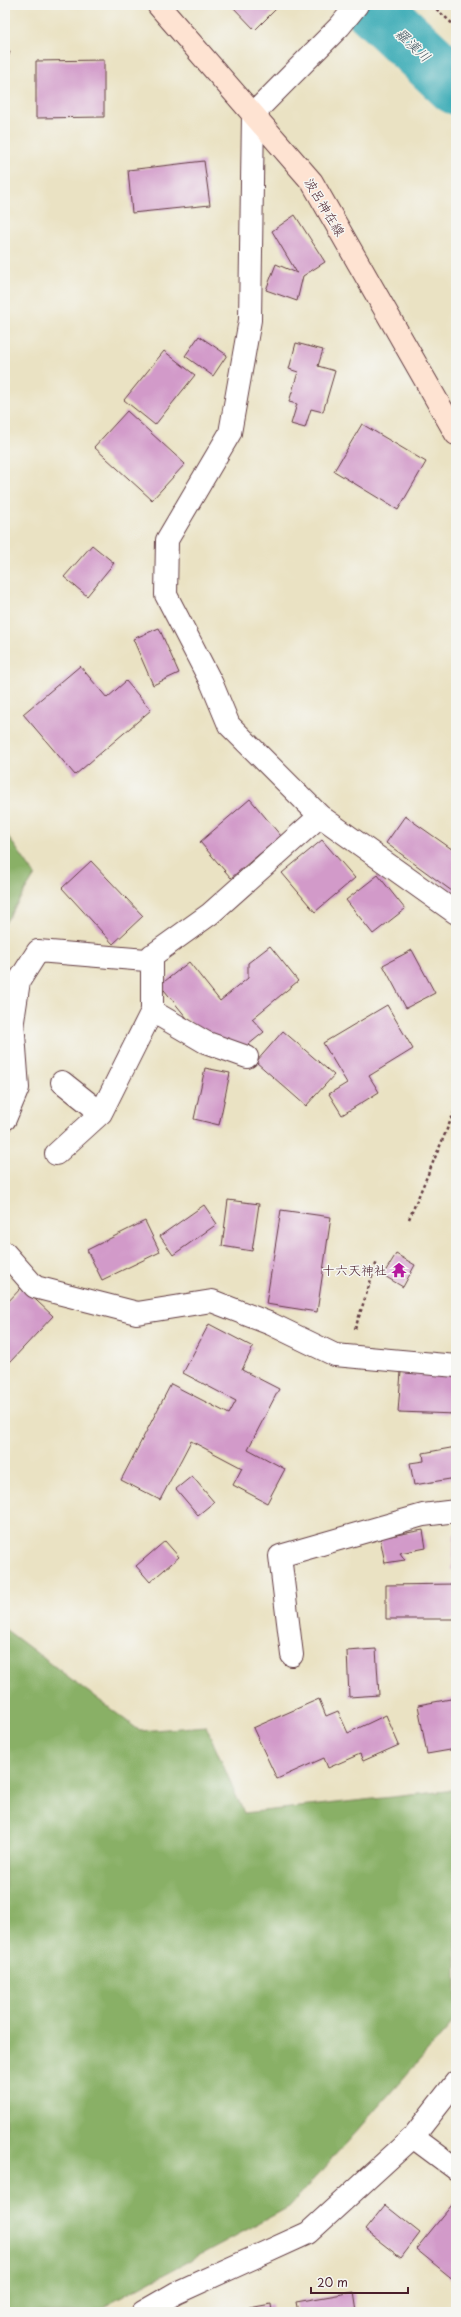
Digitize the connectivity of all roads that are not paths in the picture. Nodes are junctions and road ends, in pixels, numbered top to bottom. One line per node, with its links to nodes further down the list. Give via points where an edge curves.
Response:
1 (158, 5): 3 (main road, 波呂神在線)
2 (357, 5): 3 (street, via 340,26)
3 (253, 114): 4 (main road, 波呂神在線, via 312,182); 5 (street, via 250,320 230,433 167,540 166,595 230,725)
4 (456, 434)
5 (320, 816): 6 (street); 7 (street, via 210,914)
6 (456, 912)
7 (152, 955): 8 (street); 12 (street, via 146,960 38,951 19,981 13,1021 18,1088)
8 (152, 1011): 9 (street, via 205,1042); 11 (street)
9 (247, 1057)
10 (62, 1082): 11 (street)
11 (101, 1113): 13 (street)
12 (5, 1119)
13 (56, 1154)
14 (5, 1253): 15 (street, via 35,1287 137,1313 212,1301 271,1324 335,1355)
15 (456, 1366)
16 (456, 1511): 17 (street, via 423,1516 280,1556)
17 (292, 1655)
18 (456, 2082): 19 (street)
19 (413, 2137): 20 (street); 21 (street, via 308,2234 176,2293)
20 (456, 2169)
21 (143, 2312)

